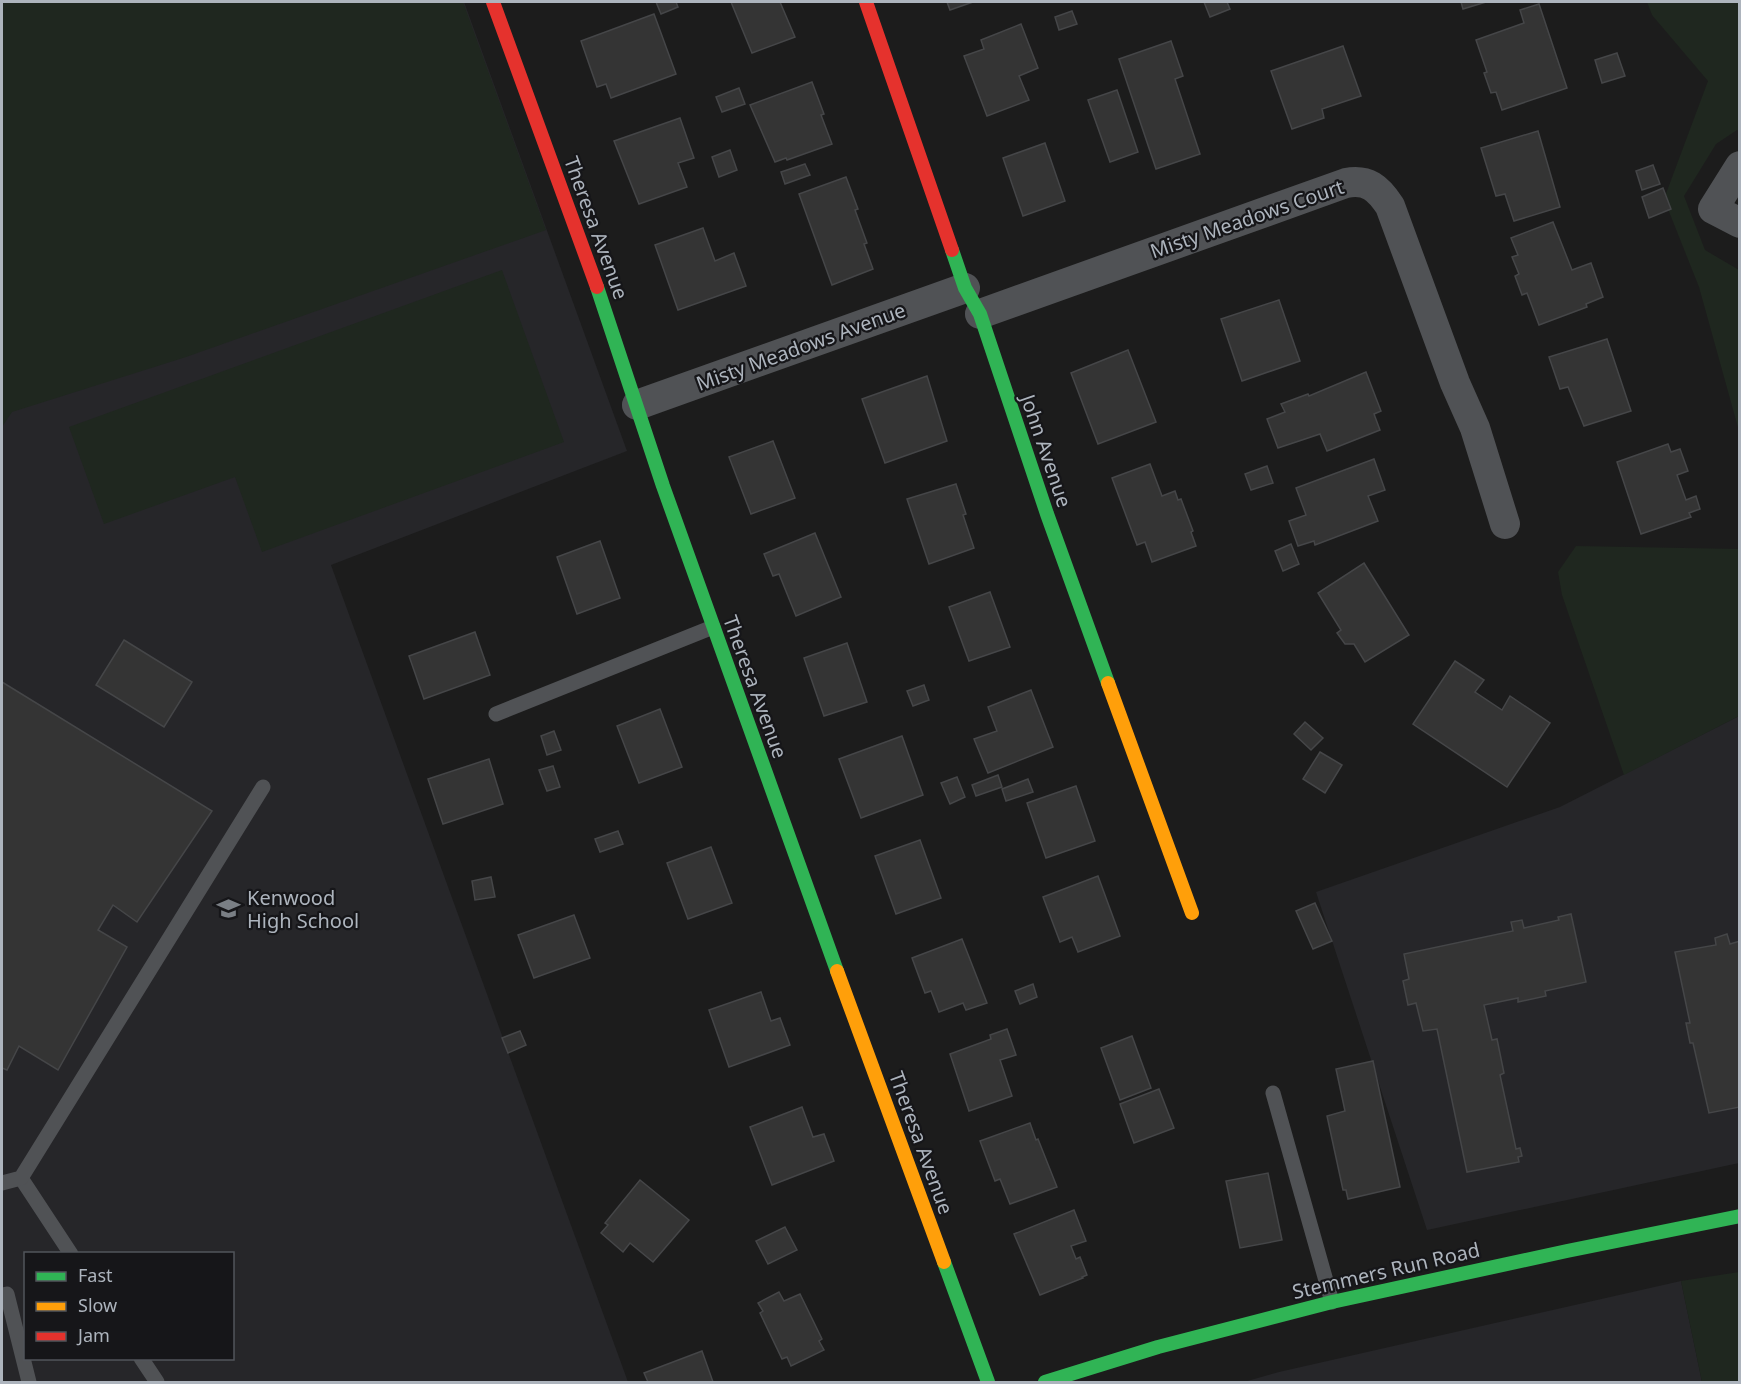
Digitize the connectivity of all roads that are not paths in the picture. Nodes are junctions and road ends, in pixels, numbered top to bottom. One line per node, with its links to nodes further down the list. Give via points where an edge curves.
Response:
1 (493, 2): 7 (street, Theresa Avenue)
2 (866, 2): 5 (street, John Avenue)
3 (1740, 166): 4 (street, via 1713,209)
4 (1740, 223)
5 (965, 288): 6 (street, John Avenue); 7 (street, Misty Meadows Avenue)
6 (980, 314): 8 (street, Misty Meadows Court, via 1346,183 1358,181 1371,186 1390,206 1475,428); 12 (street, John Avenue, via 1047,514)
7 (637, 405): 9 (street, Theresa Avenue)
8 (1505, 524)
9 (713, 627): 10 (lane); 23 (street, Theresa Avenue)
10 (496, 714)
11 (263, 787): 14 (lane)
12 (1192, 913)
13 (1273, 1093): 19 (lane)
14 (21, 1178): 15 (lane); 17 (lane)
15 (2, 1184)
16 (1740, 1216): 19 (street, Stemmers Run Road)
17 (70, 1252)
18 (2, 1295): 21 (lane, via 6,1294)
19 (1332, 1302): 24 (street, Stemmers Run Road, via 1158,1347)
20 (142, 1360): 22 (lane)
21 (29, 1383)
22 (157, 1383)
23 (988, 1383)
24 (1046, 1383)

